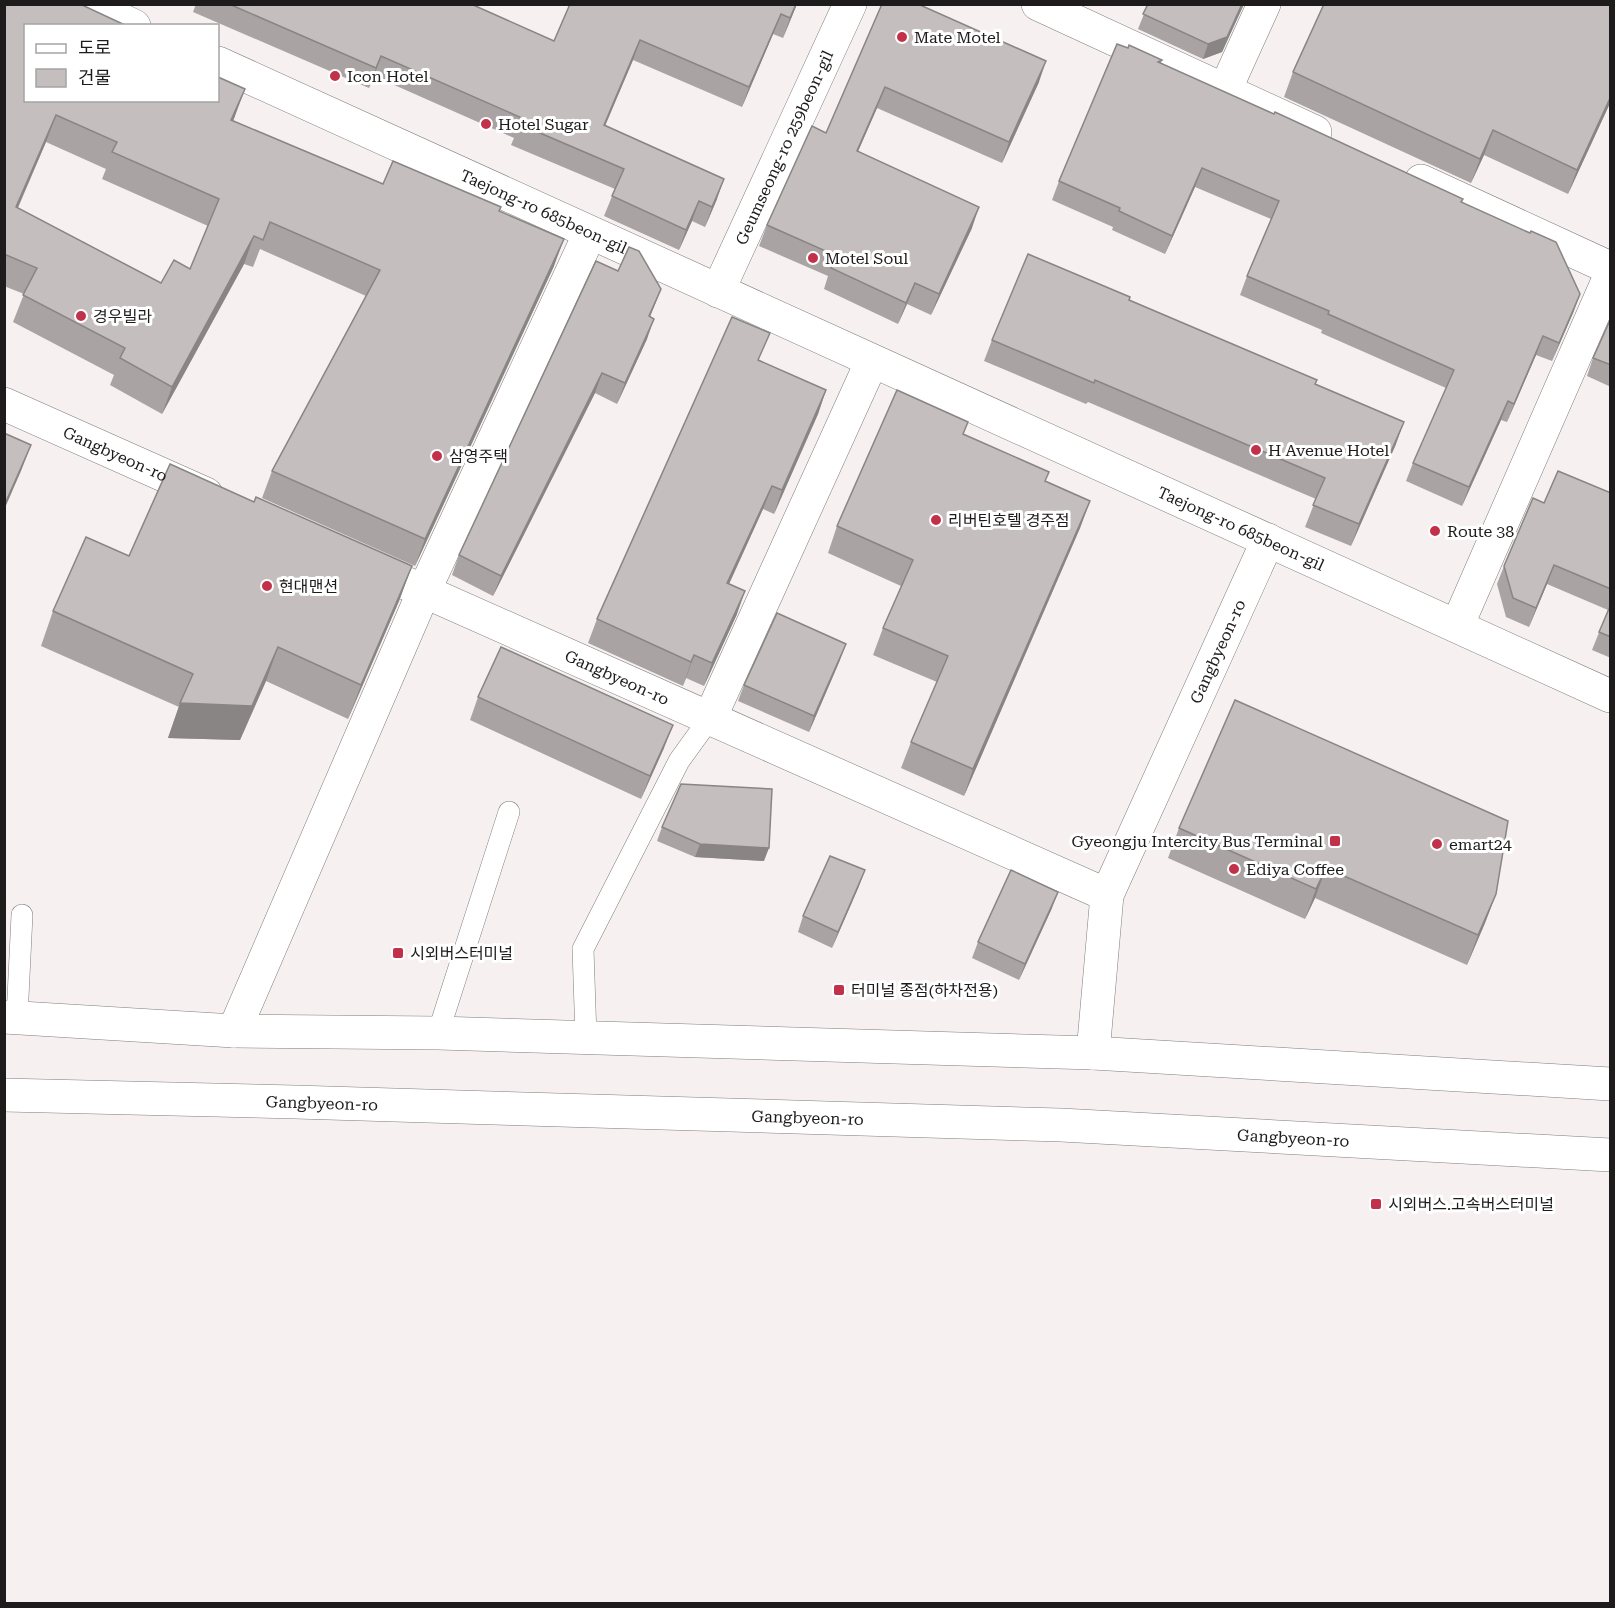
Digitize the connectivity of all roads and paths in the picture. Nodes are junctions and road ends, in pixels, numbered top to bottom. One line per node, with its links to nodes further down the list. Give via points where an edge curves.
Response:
1 (88, 4): 5 (street)
2 (849, 4): 13 (street, Geumseong-ro 259beon-gil)
3 (1038, 4): 7 (street)
4 (1264, 4): 7 (street)
5 (130, 24)
6 (219, 63): 10 (street, Taejong-ro 685beon-gil)
7 (1225, 90): 8 (street)
8 (1343, 145)
9 (1396, 170): 11 (street)
10 (590, 233): 13 (street, Taejong-ro 685beon-gil); 19 (street)
11 (1611, 268)
12 (1611, 276): 20 (street)
13 (718, 291): 14 (street, Taejong-ro 685beon-gil)
14 (872, 361): 17 (street, Taejong-ro 685beon-gil); 22 (street)
15 (4, 404): 16 (street, Gangbyeon-ro)
16 (234, 507)
17 (1268, 540): 20 (street, Taejong-ro 685beon-gil); 24 (street, Gangbyeon-ro)
18 (340, 553): 19 (street, Gangbyeon-ro)
19 (424, 591): 22 (street, Gangbyeon-ro); 27 (street)
20 (1457, 626): 21 (street, Taejong-ro 685beon-gil)
21 (1611, 696)
22 (710, 718): 24 (street, Gangbyeon-ro); 29 (lane, via 679,761 583,949)
23 (509, 812): 28 (lane)
24 (1107, 895): 30 (street, Gangbyeon-ro)
25 (22, 915): 26 (lane)
26 (10, 1017): 27 (street)
27 (234, 1031): 28 (street)
28 (438, 1033): 29 (street)
29 (586, 1037): 30 (street)
30 (1093, 1053): 31 (street)
31 (1611, 1084)
32 (4, 1095): 33 (street, Gangbyeon-ro, via 1049,1125)
33 (1611, 1155)

